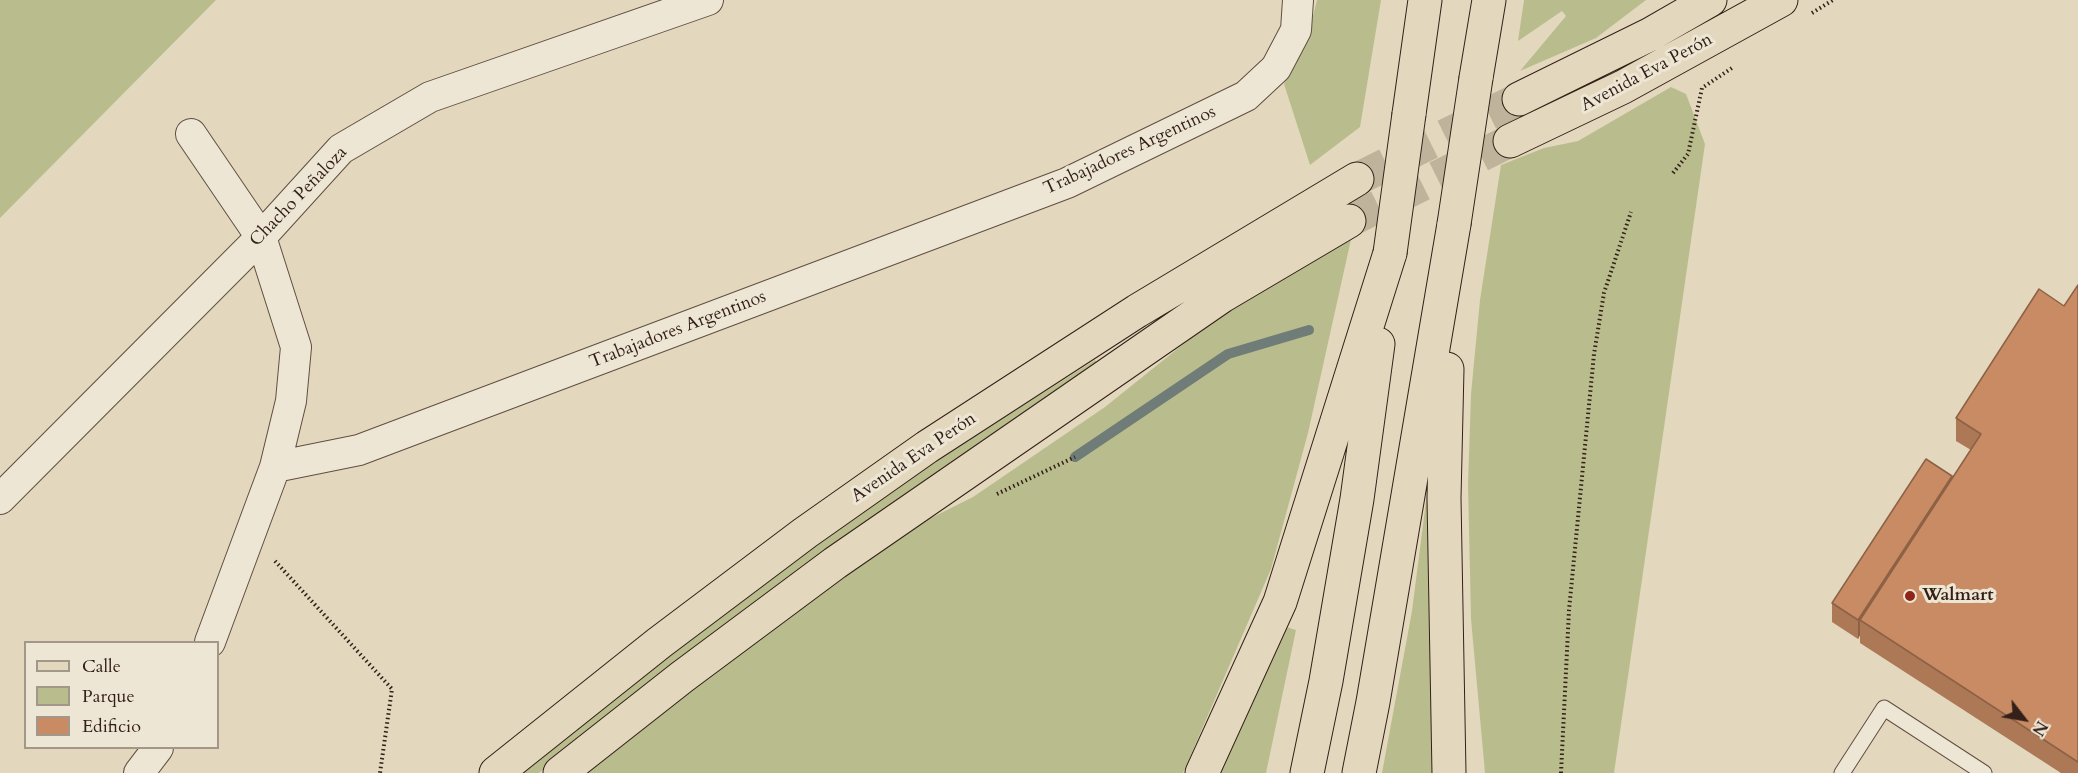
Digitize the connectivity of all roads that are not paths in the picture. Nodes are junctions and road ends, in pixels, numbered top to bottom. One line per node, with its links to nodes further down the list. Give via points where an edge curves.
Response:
1 (708, 0): 13 (street, Chacho Peñaloza, via 430,97 341,149)
2 (1298, 0): 15 (street, Trabajadores Argentinos, via 1296,30 1276,68 1246,96 1067,183 359,450)
3 (1425, 0): 14 (main road, bridge)
4 (1489, 0): 12 (main road, bridge)
5 (1710, 0): 7 (main road, Avenida Eva Perón, via 1651,34)
6 (1792, 9): 9 (main road, Avenida Eva Perón)
7 (1519, 99)
8 (191, 134): 13 (street)
9 (1510, 141)
10 (1357, 178): 21 (main road, Avenida Eva Perón, via 927,447 804,533)
11 (1349, 221): 22 (main road, via 1203,309 835,563)
12 (1454, 224): 18 (main road, via 1444,498); 25 (main road)
13 (261, 237): 15 (street, via 296,347 291,401); 16 (street, Chacho Peñaloza)
14 (1390, 253): 23 (main road, via 1280,602); 24 (main road, via 1357,500)
15 (274, 467): 17 (street)
16 (0, 499)
17 (210, 641)
18 (1449, 689): 26 (main road); 27 (main road)
19 (157, 749): 20 (street)
20 (140, 773)
21 (496, 773)
22 (560, 773)
23 (1202, 773)
24 (1307, 773)
25 (1359, 773)
26 (1449, 773)
27 (1465, 773)
28 (1842, 773): 29 (lane, via 1884,708)
29 (1984, 773)

